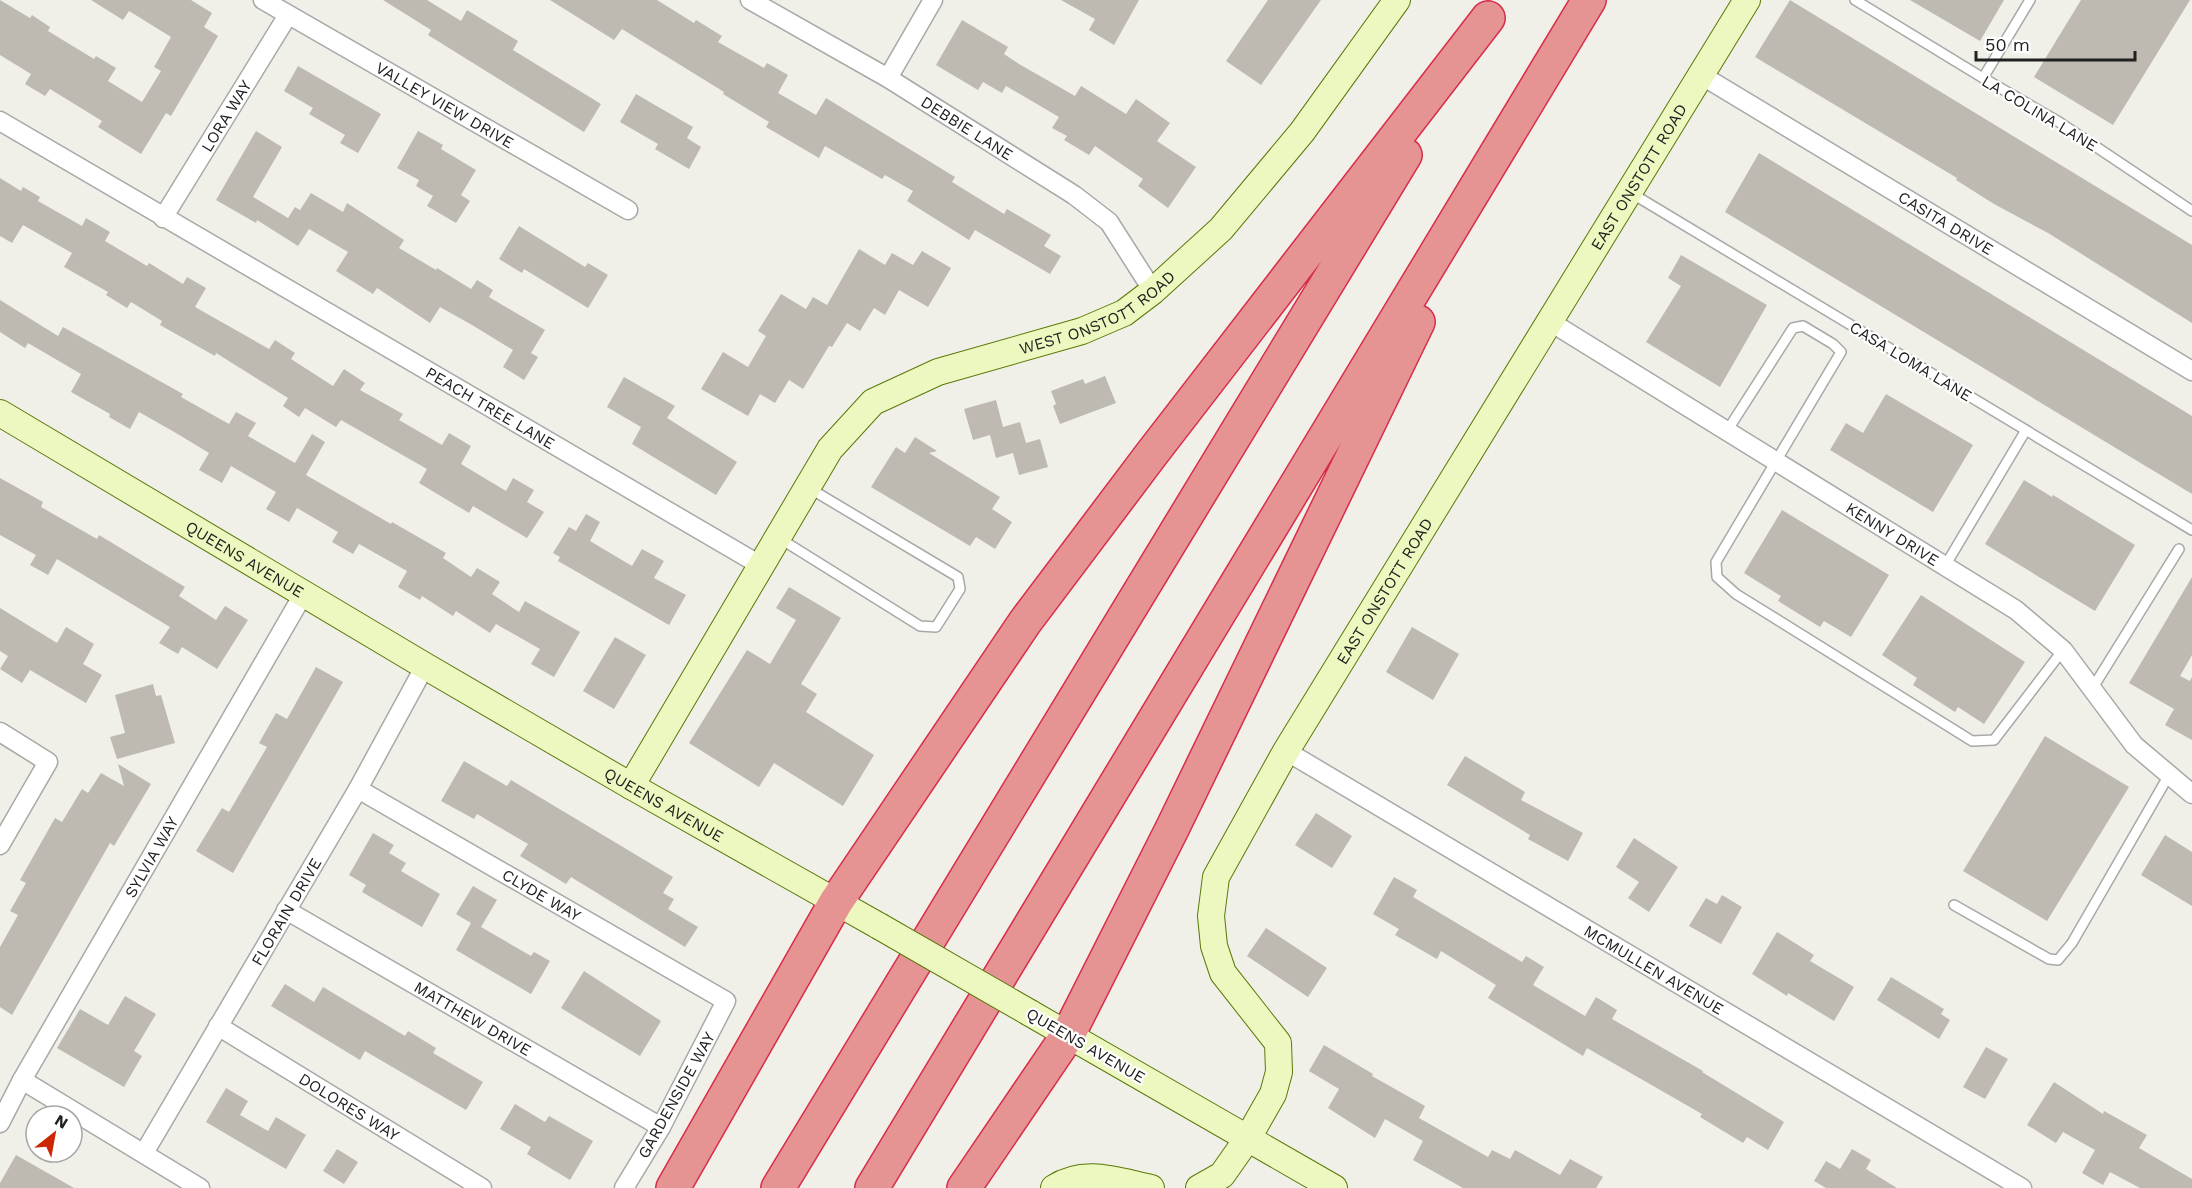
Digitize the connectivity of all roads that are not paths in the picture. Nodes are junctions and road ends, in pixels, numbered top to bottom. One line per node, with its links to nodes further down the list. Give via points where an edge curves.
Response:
1 (263, 0): 11 (street, VALLEY VIEW DRIVE)
2 (750, 0): 13 (street, DEBBIE LANE)
3 (933, 0): 13 (street)
4 (1397, 0): 20 (street, WEST ONSTOTT ROAD, via 1302,132 1221,229)
5 (1589, 0): 60 (highway)
6 (1598, 0): 49 (highway, via 1407,343)
7 (1747, 0): 12 (street, EAST ONSTOTT ROAD)
8 (1855, 0): 14 (lane, LA COLINA LANE)
9 (2030, 0): 14 (lane)
10 (1494, 9): 44 (highway, via 1025,622); 59 (highway)
11 (288, 15): 17 (street, VALLEY VIEW DRIVE); 19 (street, LORA WAY)
12 (1701, 75): 16 (street, EAST ONSTOTT ROAD); 22 (street, CASITA DRIVE)
13 (888, 78): 20 (street, DEBBIE LANE, via 1074,195 1109,222)
14 (1983, 78): 18 (lane, LA COLINA LANE, via 2059,122)
15 (0, 121): 19 (street, PEACH TREE LANE)
16 (1629, 192): 21 (street, EAST ONSTOTT ROAD); 24 (lane, CASA LOMA LANE)
17 (628, 210)
18 (2192, 210)
19 (163, 218): 31 (street, PEACH TREE LANE)
20 (1153, 291): 27 (street, WEST ONSTOTT ROAD, via 1124,313 1082,331 938,372 873,402 830,449)
21 (1549, 321): 25 (street, KENNY DRIVE); 38 (street, EAST ONSTOTT ROAD)
22 (2192, 371)
23 (0, 412): 33 (street, QUEENS AVENUE)
24 (2026, 430): 28 (lane, CASA LOMA LANE); 32 (lane)
25 (1727, 431): 26 (street, KENNY DRIVE); 26 (lane, via 1793,328 1803,326 1820,336 1841,352)
26 (1775, 461): 32 (street, KENNY DRIVE); 34 (lane, via 1716,562 1717,577 1736,594 1972,741 1994,740)
27 (807, 487): 29 (street, WEST ONSTOTT ROAD); 29 (lane, via 958,578 960,589 936,627 920,626)
28 (2192, 530)
29 (777, 537): 31 (street, WEST ONSTOTT ROAD)
30 (2178, 549): 36 (lane)
31 (760, 565): 40 (street)
32 (1945, 566): 34 (street, KENNY DRIVE, via 2016,610)
33 (304, 593): 35 (street, QUEENS AVENUE); 50 (street, SYLVIA WAY)
34 (2063, 650): 36 (street, KENNY DRIVE)
35 (425, 666): 40 (street, QUEENS AVENUE); 41 (street, FLORAIN DRIVE)
36 (2092, 689): 39 (street, KENNY DRIVE, via 2134,745)
37 (0, 732): 43 (street, via 48,762)
38 (1286, 751): 53 (street, EAST ONSTOTT ROAD, via 1216,877 1211,916 1214,945 1223,973 1278,1043 1279,1072 1273,1094); 66 (street, MCMULLEN AVENUE)
39 (2169, 775): 42 (street, KENNY DRIVE); 45 (lane, via 2072,943 2058,960 2049,959)
40 (631, 786): 44 (street, QUEENS AVENUE)
41 (358, 789): 46 (street, FLORAIN DRIVE); 47 (street, CLYDE WAY)
42 (2192, 794)
43 (0, 845)
44 (836, 902): 49 (street, QUEENS AVENUE, bridge); 58 (highway)
45 (1954, 905)
46 (286, 910): 48 (street, FLORAIN DRIVE); 52 (street, MATTHEW DRIVE)
47 (726, 1001): 52 (street, GARDENSIDE WAY)
48 (218, 1026): 54 (street, FLORAIN DRIVE); 56 (street, DOLORES WAY)
49 (1068, 1035): 53 (street, QUEENS AVENUE); 61 (highway)
50 (22, 1080): 51 (street, SYLVIA WAY); 54 (street)
51 (0, 1123)
52 (661, 1126): 57 (street, GARDENSIDE WAY)
53 (1248, 1138): 64 (street, EAST ONSTOTT ROAD, via 1222,1175); 65 (street, QUEENS AVENUE)
54 (144, 1153): 55 (street)
55 (200, 1188)
56 (482, 1188)
57 (624, 1188)
58 (673, 1188)
59 (778, 1188)
60 (872, 1188)
61 (964, 1188)
62 (1054, 1188): 63 (street, via 1066,1180 1094,1176)
63 (1151, 1188)
64 (1199, 1188)
65 (1334, 1188)
66 (2022, 1188)

